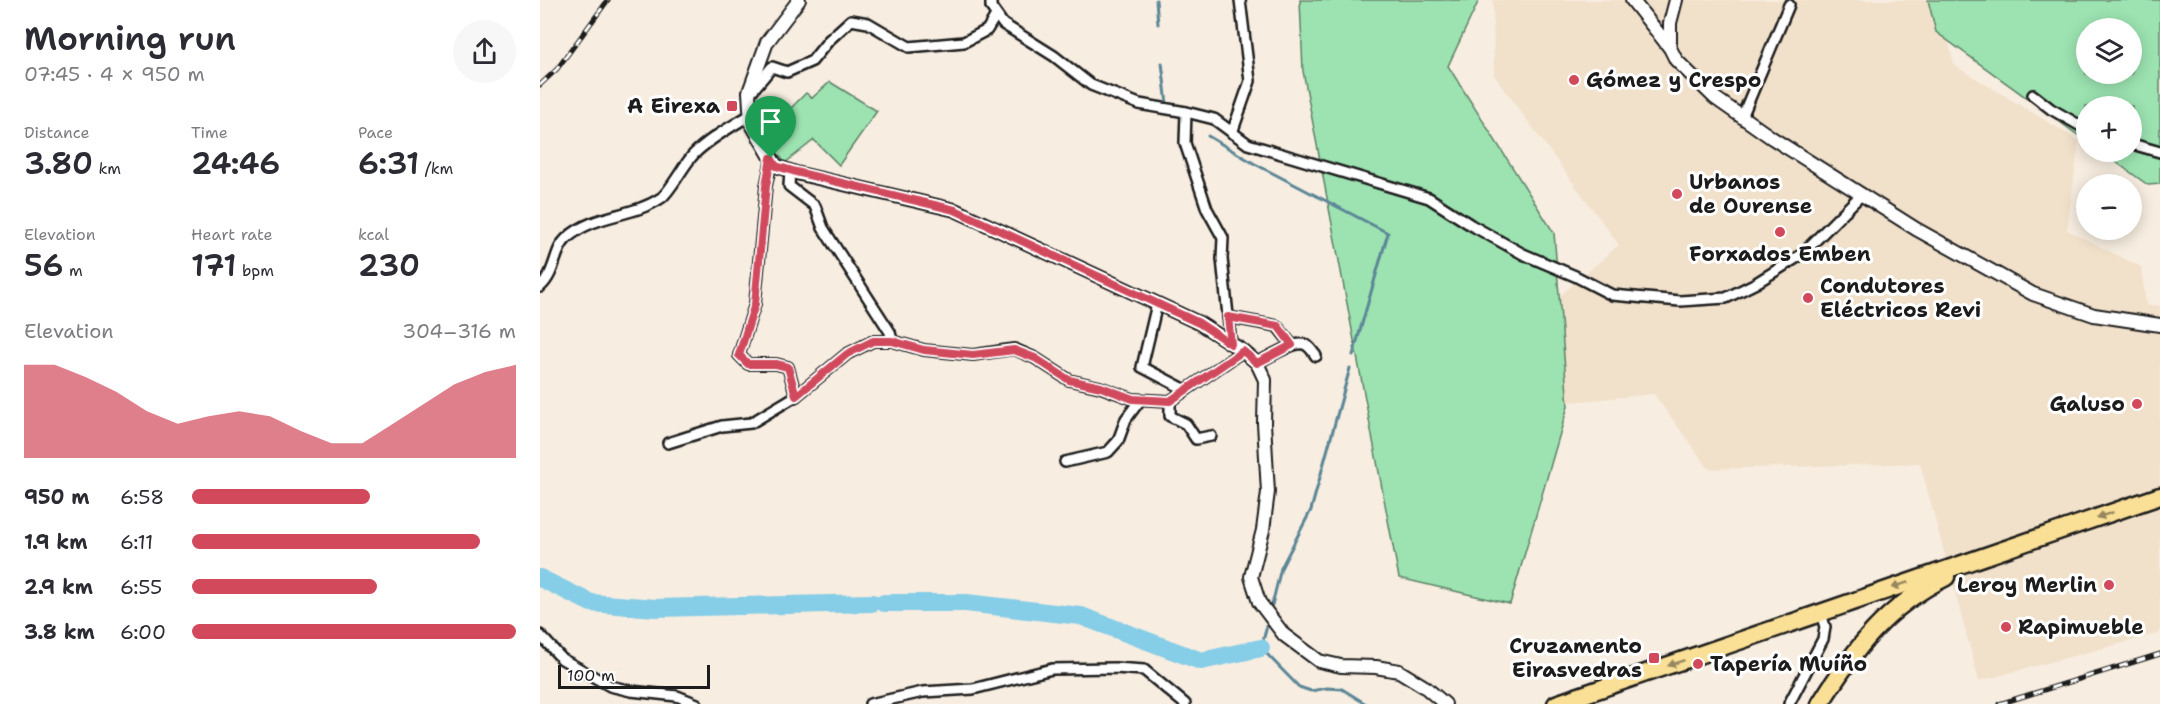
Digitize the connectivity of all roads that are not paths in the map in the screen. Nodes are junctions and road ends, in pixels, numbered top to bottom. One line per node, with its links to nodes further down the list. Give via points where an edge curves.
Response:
1 (799, 0): 9 (street, via 767,42)
2 (991, 0): 7 (street)
3 (1240, 0): 15 (street, via 1250,81)
4 (1632, 0): 8 (street)
5 (1676, 0): 8 (street, via 1670,23)
6 (1789, 5): 13 (street)
7 (996, 15): 9 (street, via 987,30 964,42 909,47 868,23 851,20 812,61 787,72 772,67); 11 (street, via 1003,24 1054,56 1091,86 1138,104)
8 (1670, 48): 13 (street, via 1676,60 1715,98)
9 (750, 94): 12 (street)
10 (2033, 95): 14 (street)
11 (1186, 112): 15 (street, via 1214,119); 23 (street, via 1185,143 1207,209 1223,238 1221,259)
12 (750, 115): 18 (street); 21 (street, via 693,154 664,197 577,229 563,242 547,281)
13 (1742, 117): 20 (street)
14 (2076, 123)
15 (1232, 133): 20 (street, via 1248,144 1429,198 1522,254 1612,295 1680,302 1726,298 1756,283 1800,255)
16 (2142, 147): 17 (street)
17 (2160, 152)
18 (771, 158): 19 (street, via 776,166); 32 (street, via 755,304 739,355 748,364 788,367)
19 (790, 171): 22 (street, via 955,210); 25 (street, via 789,186 815,206 823,228)
20 (1862, 195): 24 (street, via 2033,294 2094,315)
21 (540, 286)
22 (1157, 304): 26 (street, via 1199,323); 31 (street, via 1142,367)
23 (1228, 317): 26 (street); 27 (street, via 1278,326)
24 (2160, 325)
25 (892, 341): 32 (street, via 873,341 847,354); 33 (street, via 924,350 973,355 1014,350 1035,358 1069,380)
26 (1231, 344): 28 (street)
27 (1292, 345): 29 (street, via 1307,345); 30 (street)
28 (1243, 351): 30 (street); 31 (street)
29 (1316, 356)
30 (1257, 363): 45 (street, via 1265,380 1268,492 1251,577 1259,602 1284,634 1319,661 1399,671)
31 (1186, 390): 34 (street)
32 (796, 396): 36 (street, via 752,423 722,426)
33 (1140, 400): 34 (street); 37 (street, via 1108,452)
34 (1170, 401): 35 (street, via 1170,416 1186,424 1196,439)
35 (1211, 436)
36 (668, 442)
37 (1065, 462)
38 (2160, 496): 39 (highway, one-way to 39)
39 (1995, 552): 40 (highway, one-way to 40); 48 (highway, via 1940,579 1898,606 1860,644)
40 (1821, 613): 46 (highway, one-way to 46); 47 (street, via 1823,639)
41 (540, 635): 42 (street, via 562,659 610,686 671,695)
42 (697, 704)
43 (870, 704): 44 (street, via 923,692 973,689 1052,669 1114,668 1144,670)
44 (1185, 704)
45 (1446, 704)
46 (1556, 704)
47 (1789, 704)
48 (1820, 704)

